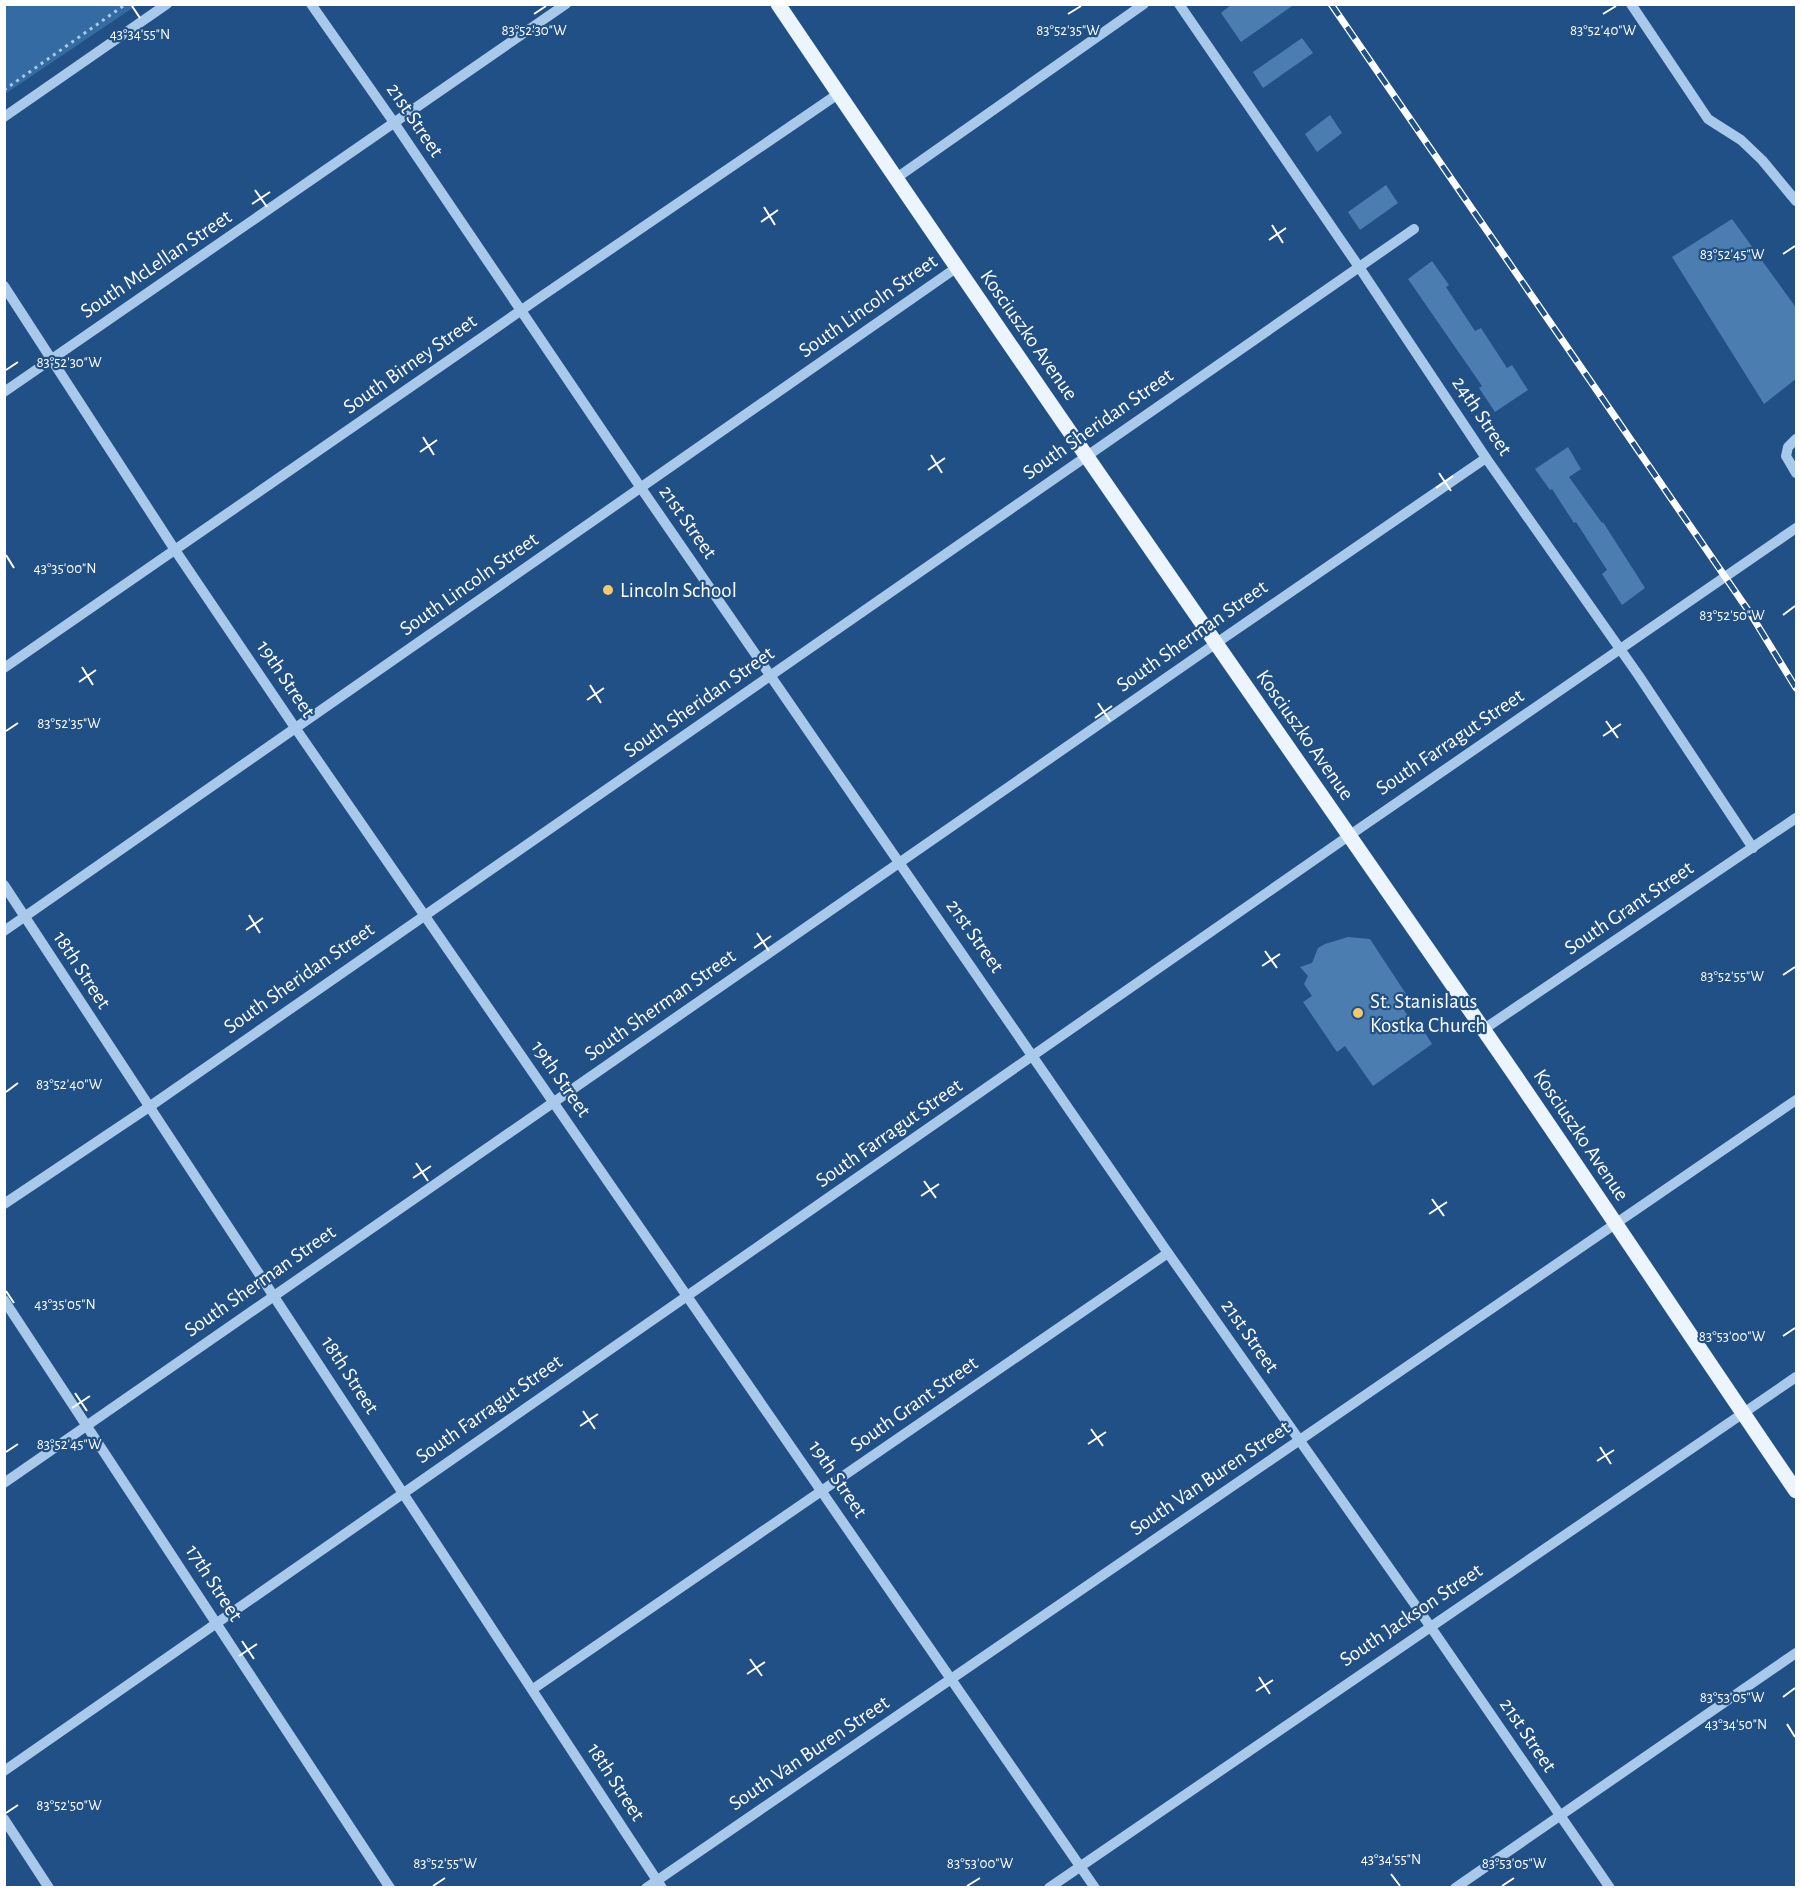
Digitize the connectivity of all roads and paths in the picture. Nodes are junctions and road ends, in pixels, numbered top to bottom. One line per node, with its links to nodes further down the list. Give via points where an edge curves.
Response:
1 (126, 4): 9 (path)
2 (167, 4): 11 (street)
3 (311, 4): 12 (street, 21st Street)
4 (566, 4): 12 (street, South McLellan Street)
5 (778, 4): 10 (main road, Kosciuszko Avenue)
6 (1144, 4): 13 (street)
7 (1179, 4): 16 (street, 24th Street)
8 (1631, 4): 14 (street, via 1708,119 1741,140)
9 (4, 90)
10 (838, 94): 13 (main road, Kosciuszko Avenue); 19 (street, South Birney Street)
11 (4, 117)
12 (395, 124): 19 (street, 21st Street); 20 (street, South McLellan Street)
13 (895, 179): 17 (main road, Kosciuszko Avenue)
14 (1797, 201)
15 (1414, 229): 16 (street, South Sheridan Street)
16 (1359, 267): 23 (street, South Sheridan Street); 24 (street, 24th Street)
17 (956, 268): 23 (main road, Kosciuszko Avenue); 26 (street, South Lincoln Street)
18 (4, 286): 20 (street, 19th Street)
19 (521, 310): 26 (street, 21st Street); 28 (street, South Birney Street)
20 (52, 358): 21 (street, South McLellan Street); 28 (street, 19th Street)
21 (4, 392)
22 (1797, 439): 25 (street, via 1788,447 1786,456)
23 (1087, 456): 29 (main road, Kosciuszko Avenue); 32 (street, South Sheridan Street)
24 (1486, 458): 29 (street, South Sherman Street); 30 (street, 24th Street)
25 (1797, 473)
26 (641, 488): 32 (street, 21st Street); 33 (street, South Lincoln Street)
27 (1797, 528): 30 (street, South Farragut Street)
28 (175, 550): 31 (street, South Birney Street); 33 (street, 19th Street)
29 (1215, 644): 35 (main road, Kosciuszko Avenue); 37 (street, South Sherman Street)
30 (1620, 650): 35 (street, South Farragut Street); 36 (street, 24th Street)
31 (4, 668)
32 (771, 676): 37 (street, 21st Street); 39 (street, South Sheridan Street)
33 (296, 729): 39 (street, 19th Street); 40 (street, South Lincoln Street)
34 (1797, 818): 36 (street, South Grant Street)
35 (1350, 835): 42 (main road, Kosciuszko Avenue); 43 (street, South Farragut Street)
36 (1753, 848): 42 (street, South Grant Street)
37 (900, 862): 43 (street, 21st Street); 45 (street, South Sherman Street)
38 (4, 885): 40 (street, 18th Street)
39 (424, 915): 45 (street, 19th Street); 46 (street, South Sheridan Street)
40 (25, 917): 41 (street, South Lincoln Street); 46 (street, 18th Street)
41 (4, 931)
42 (1484, 1029): 48 (main road, Kosciuszko Avenue)
43 (1034, 1055): 49 (street, 21st Street); 51 (street, South Farragut Street)
44 (1797, 1100): 48 (street, South Van Buren Street)
45 (554, 1102): 50 (street, South Sherman Street); 51 (street, 19th Street)
46 (149, 1107): 47 (street, South Sheridan Street); 50 (street, 18th Street)
47 (4, 1204)
48 (1616, 1225): 54 (main road, Kosciuszko Avenue); 56 (street, South Van Buren Street)
49 (1168, 1253): 56 (street, 21st Street); 58 (street, South Grant Street)
50 (274, 1295): 55 (street, South Sherman Street); 60 (street, 18th Street)
51 (688, 1296): 58 (street, 19th Street); 60 (street, South Farragut Street)
52 (4, 1300): 55 (street, 17th Street)
53 (1797, 1377): 54 (street, South Jackson Street)
54 (1743, 1414): 59 (main road, Kosciuszko Avenue); 62 (street, South Jackson Street)
55 (88, 1425): 57 (street, South Sherman Street); 61 (street, 17th Street)
56 (1299, 1440): 62 (street, 21st Street); 64 (street, South Van Buren Street)
57 (4, 1483)
58 (822, 1491): 64 (street, 19th Street); 65 (street, South Grant Street)
59 (1797, 1491)
60 (404, 1492): 61 (street, South Farragut Street); 65 (street, 18th Street)
61 (216, 1623): 66 (street, South Farragut Street); 72 (street, 17th Street)
62 (1430, 1626): 67 (street, 21st Street); 69 (street, South Jackson Street)
63 (1797, 1653): 67 (street)
64 (951, 1680): 69 (street, 19th Street); 70 (street, South Van Buren Street)
65 (533, 1689): 70 (street, 18th Street)
66 (4, 1771)
67 (1560, 1816): 76 (street); 77 (street, 21st Street)
68 (4, 1819): 71 (street)
69 (1080, 1866): 74 (street, South Jackson Street); 75 (street, 19th Street)
70 (659, 1884): 73 (street, South Van Buren Street)
71 (49, 1887)
72 (390, 1887)
73 (646, 1887)
74 (1049, 1887)
75 (1095, 1887)
76 (1455, 1887)
77 (1610, 1887)

